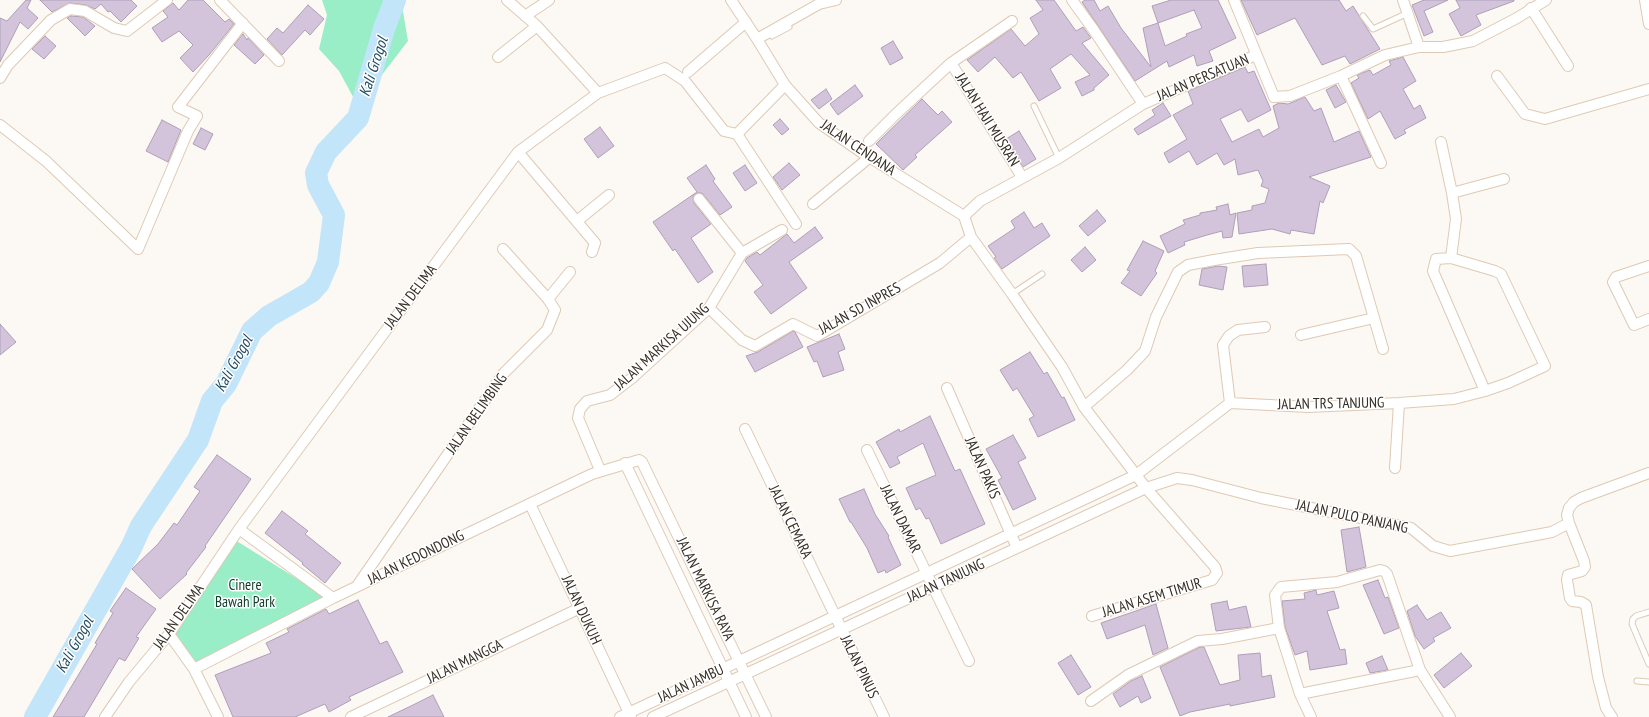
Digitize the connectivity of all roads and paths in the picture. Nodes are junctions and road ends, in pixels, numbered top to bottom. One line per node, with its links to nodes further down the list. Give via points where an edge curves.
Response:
1 (74, 0): 14 (street)
2 (166, 0): 14 (street, via 127,31 114,28)
3 (220, 0): 20 (street)
4 (507, 0): 16 (street)
5 (549, 0): 16 (street)
6 (731, 0): 19 (street, JALAN CENDANA)
7 (836, 0): 24 (street, via 819,4)
8 (1072, 0): 38 (street)
9 (1234, 0): 26 (street)
10 (1403, 0): 15 (street)
11 (1546, 0): 13 (street, JALAN PERSATUAN)
12 (1645, 0): 21 (street)
13 (1531, 8): 25 (street, JALAN PERSATUAN, via 1473,41 1443,47); 30 (street)
14 (85, 11): 34 (street, via 70,9 51,20 8,65)
15 (1408, 13): 17 (lane, via 1373,29); 25 (street)
16 (525, 16): 22 (street)
17 (1363, 16)
18 (1012, 21): 29 (street)
19 (746, 22): 24 (street, JALAN CENDANA); 31 (street)
20 (243, 23): 28 (street); 40 (street, via 178,107 197,116 188,131 138,249 46,161)
21 (1649, 24)
22 (537, 26): 27 (street); 37 (street)
23 (789, 27): 24 (lane, via 769,38)
24 (760, 37): 35 (street, JALAN CENDANA)
25 (1419, 47): 32 (street, JALAN PERSATUAN, via 1385,55)
26 (1256, 55): 32 (street, JALAN PERSATUAN, via 1274,97 1290,96); 38 (street, JALAN PERSATUAN)
27 (498, 57)
28 (279, 61)
29 (951, 63): 42 (street); 48 (street, JALAN HAJI MUSRAN)
30 (1568, 66)
31 (688, 72)
32 (1341, 76): 47 (street)
33 (1497, 76): 36 (street, via 1525,114 1545,119)
34 (0, 78)
35 (785, 85): 41 (street); 45 (street, JALAN CENDANA, via 819,123)
36 (1649, 90)
37 (598, 93): 41 (street, JALAN DELIMA, via 665,68 685,81 724,131); 44 (street, JALAN DELIMA)
38 (1143, 104): 46 (street, JALAN PERSATUAN)
39 (1034, 106): 46 (lane)
40 (0, 125)
41 (737, 134): 56 (street)
42 (869, 141)
43 (1441, 142): 50 (street)
44 (518, 152): 55 (street); 90 (street, JALAN DELIMA)
45 (870, 157): 53 (street); 54 (street, JALAN CENDANA)
46 (1059, 158): 48 (street, JALAN PERSATUAN)
47 (1381, 163)
48 (1022, 176): 54 (street, JALAN PERSATUAN, via 980,201)
49 (1504, 179): 50 (street)
50 (1452, 193): 62 (street, via 1456,219)
51 (609, 195): 55 (street)
52 (699, 199): 61 (street)
53 (813, 204)
54 (964, 216): 58 (street)
55 (576, 222): 60 (street, via 595,243)
56 (796, 224)
57 (782, 230): 61 (street, JALAN MARKISA UJUNG)
58 (971, 238): 66 (street); 68 (street, JALAN SD INPRES, via 940,263 817,336 793,324 755,346 742,340)
59 (504, 249): 67 (street, JALAN BELIMBING)
60 (592, 252)
61 (742, 253): 68 (street, JALAN MARKISA UJUNG)
62 (1451, 258): 75 (street, via 1436,259 1433,271); 75 (street, JALAN TRS TANJUNG, via 1501,274 1545,366)
63 (1649, 266): 70 (street, via 1616,277 1613,282 1634,325)
64 (570, 272): 67 (street)
65 (1042, 274): 66 (lane)
66 (1012, 294): 78 (street, via 1062,367)
67 (548, 299): 94 (street, JALAN BELIMBING, via 555,310 547,330 503,374)
68 (709, 308): 84 (street, JALAN MARKISA UJUNG, via 632,378 610,395 587,401 580,409 578,418)
69 (1374, 318): 72 (street); 73 (street); 78 (street, via 1356,256 1349,249 1258,253 1188,266 1178,272 1156,317 1145,351 1128,370)
70 (1649, 319)
71 (1265, 327): 76 (street, via 1238,330 1222,345)
72 (1301, 335)
73 (1383, 349)
74 (947, 388): 91 (street, JALAN PAKIS)
75 (1485, 391): 77 (street, JALAN TRS TANJUNG, via 1454,399)
76 (1230, 403): 77 (street, JALAN TRS TANJUNG, via 1308,407); 86 (street)
77 (1399, 403): 83 (street)
78 (1084, 407): 86 (street)
79 (745, 429): 99 (street, JALAN CEMARA)
80 (867, 450): 93 (street, JALAN DAMAR)
81 (642, 462): 82 (street, JALAN KEDONDONG, via 639,460); 104 (street, JALAN MARKISA RAYA)
82 (625, 463): 84 (street, JALAN KEDONDONG); 107 (street, JALAN MARKISA RAYA)
83 (1395, 468)
84 (600, 470): 88 (street, JALAN KEDONDONG)
85 (1649, 473): 89 (street, via 1574,502 1567,515)
86 (1136, 475): 87 (street); 91 (street, JALAN TANJUNG)
87 (1146, 488): 89 (street, JALAN PULO PANJANG, via 1177,478 1192,480 1262,498 1411,528 1433,546 1450,550 1552,532); 92 (street, JALAN TANJUNG); 100 (street, JALAN ASEM TIMUR, via 1215,567 1217,573 1212,580)
88 (530, 504): 94 (street, JALAN KEDONDONG); 97 (street, JALAN DUKUH)
89 (1569, 523): 126 (street, via 1585,566 1582,571 1568,576 1570,598 1586,605 1598,677 1606,708)
90 (239, 529): 96 (street); 103 (street, JALAN DELIMA)
91 (1010, 534): 92 (street, JALAN PAKIS); 93 (street, JALAN TANJUNG)
92 (1017, 548): 95 (street, JALAN TANJUNG)
93 (926, 573): 95 (street, JALAN DAMAR); 99 (street, JALAN TANJUNG)
94 (356, 587): 96 (street, JALAN KEDONDONG)
95 (933, 587): 102 (street, JALAN TANJUNG); 105 (street, JALAN DAMAR)
96 (333, 598): 108 (street, JALAN KEDONDONG)
97 (580, 608): 116 (street, JALAN DUKUH); 119 (street, JALAN MANGGA)
98 (1649, 612): 106 (lane, via 1636,616 1632,624)
99 (835, 616): 102 (street, JALAN PINUS); 104 (street, JALAN TANJUNG)
100 (1092, 616)
101 (1279, 628): 109 (street, via 1275,595 1280,587 1337,582 1384,571); 114 (street); 115 (street, via 1198,641 1128,675)
102 (841, 630): 110 (street, JALAN TANJUNG); 123 (street, JALAN PINUS)
103 (169, 634): 108 (street); 117 (street, JALAN DELIMA, via 129,682)
104 (740, 661): 107 (street, JALAN JAMBU); 110 (street, JALAN MARKISA RAYA)
105 (969, 661)
106 (1649, 664)
107 (724, 668): 111 (street, JALAN MARKISA RAYA); 116 (street, JALAN JAMBU)
108 (194, 669): 118 (street)
109 (1420, 670): 114 (street); 125 (street)
110 (746, 674): 111 (street, JALAN JAMBU); 122 (street, JALAN MARKISA RAYA)
111 (730, 681): 120 (street, JALAN JAMBU); 121 (street, JALAN MARKISA RAYA)
112 (1637, 681): 113 (lane)
113 (1649, 682)
114 (1300, 694): 124 (street)
115 (1091, 701)
116 (627, 716)
117 (105, 717)
118 (218, 717)
119 (351, 717)
120 (653, 717)
121 (746, 717)
122 (766, 717)
123 (884, 717)
124 (1311, 717)
125 (1450, 717)
126 (1612, 717)

